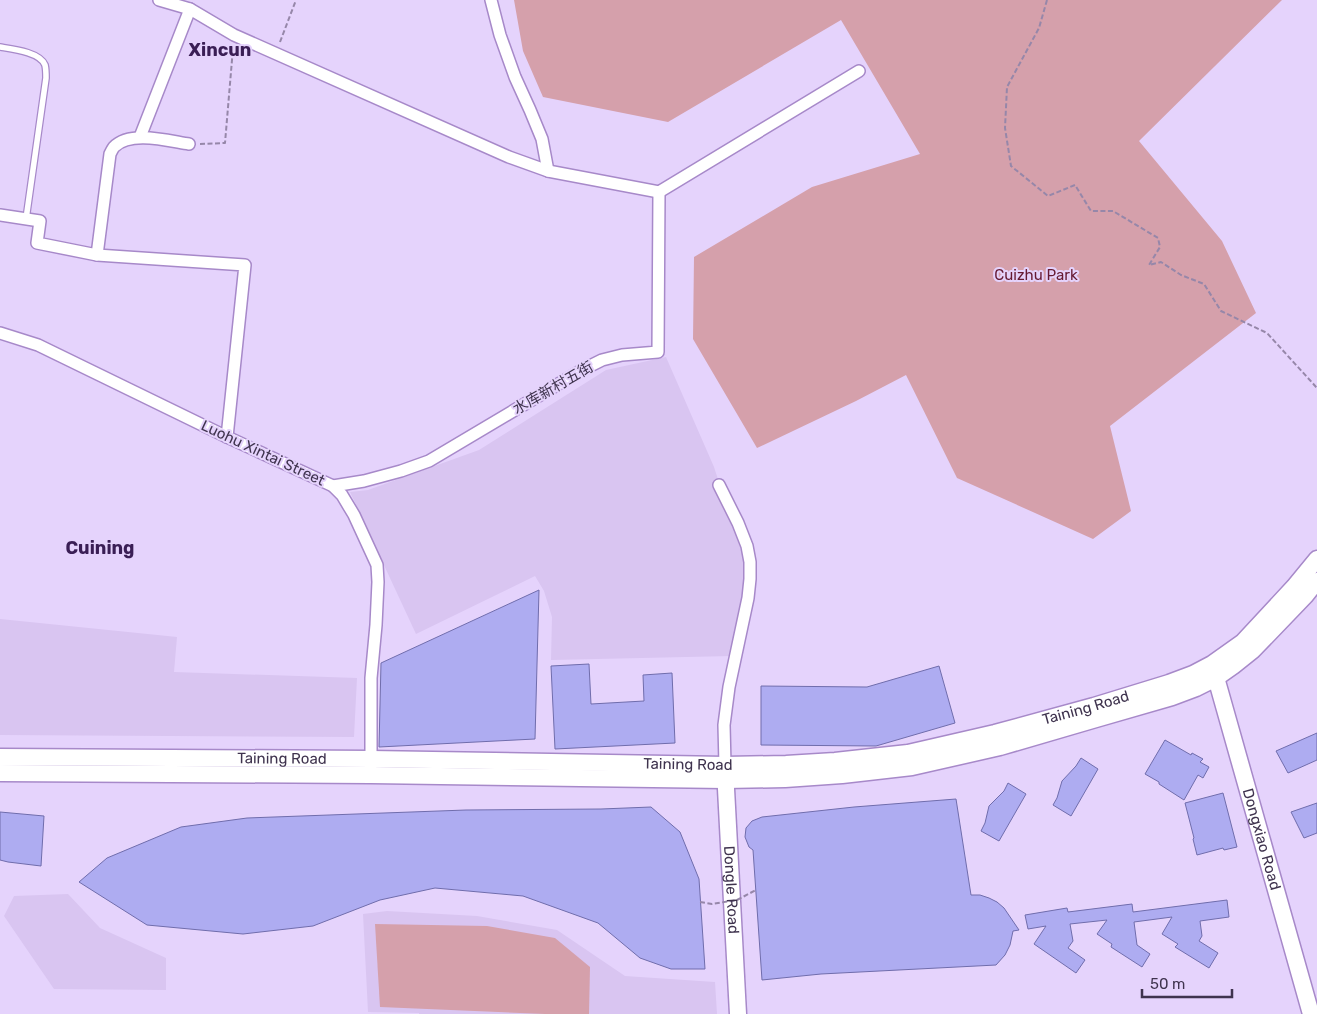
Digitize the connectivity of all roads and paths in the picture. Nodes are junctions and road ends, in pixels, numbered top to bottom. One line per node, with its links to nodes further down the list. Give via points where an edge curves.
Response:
1 (159, 0): 5 (street)
2 (296, 0): 8 (path)
3 (491, 0): 12 (street, via 515,77 542,139)
4 (1047, 0): 18 (path, via 1039,28 1007,87 1005,128 1010,166 1048,196 1075,185 1090,211 1113,211 1158,238 1160,248 1149,265 1161,262 1180,276 1204,284 1221,311 1267,333)
5 (190, 9): 6 (street); 10 (street)
6 (234, 36): 8 (street); 11 (path, via 225,143)
7 (0, 47): 15 (lane, via 34,54 46,66)
8 (276, 54): 12 (street, via 508,157)
9 (859, 71): 13 (street)
10 (140, 137): 11 (street); 16 (street, via 120,143 110,154)
11 (189, 144)
12 (548, 171): 13 (street)
13 (659, 192): 21 (street, 水库新村五街, via 658,352 602,360 429,461 401,471)
14 (0, 215): 15 (street)
15 (26, 219): 16 (street, via 40,221 37,243)
16 (97, 255): 19 (street, via 245,266)
17 (0, 333): 19 (street, Luohu Xintai Street, via 38,345)
18 (1317, 388)
19 (227, 437): 21 (street, Luohu Xintai Street)
20 (718, 485): 28 (street, via 738,523 750,562 748,598 724,725)
21 (333, 486): 26 (street, Luohu Xintai Street, via 354,515 377,565 371,678)
22 (1317, 559): 24 (main road, Taining Road)
23 (1317, 581): 24 (main road, Taining Road, via 1252,650 1233,666)
24 (1214, 671): 28 (main road, Taining Road, via 1196,688 1172,696 1000,747 912,767 786,779); 32 (main road, Dongxiao Road)
25 (0, 757): 26 (main road, Taining Road)
26 (371, 767): 27 (main road, Taining Road); 28 (main road, Taining Road)
27 (0, 773)
28 (725, 773): 31 (main road, Dongle Road)
29 (756, 890): 30 (path, bridge, via 737,900 712,904)
30 (700, 902)
31 (738, 1014)
32 (1311, 1014)

